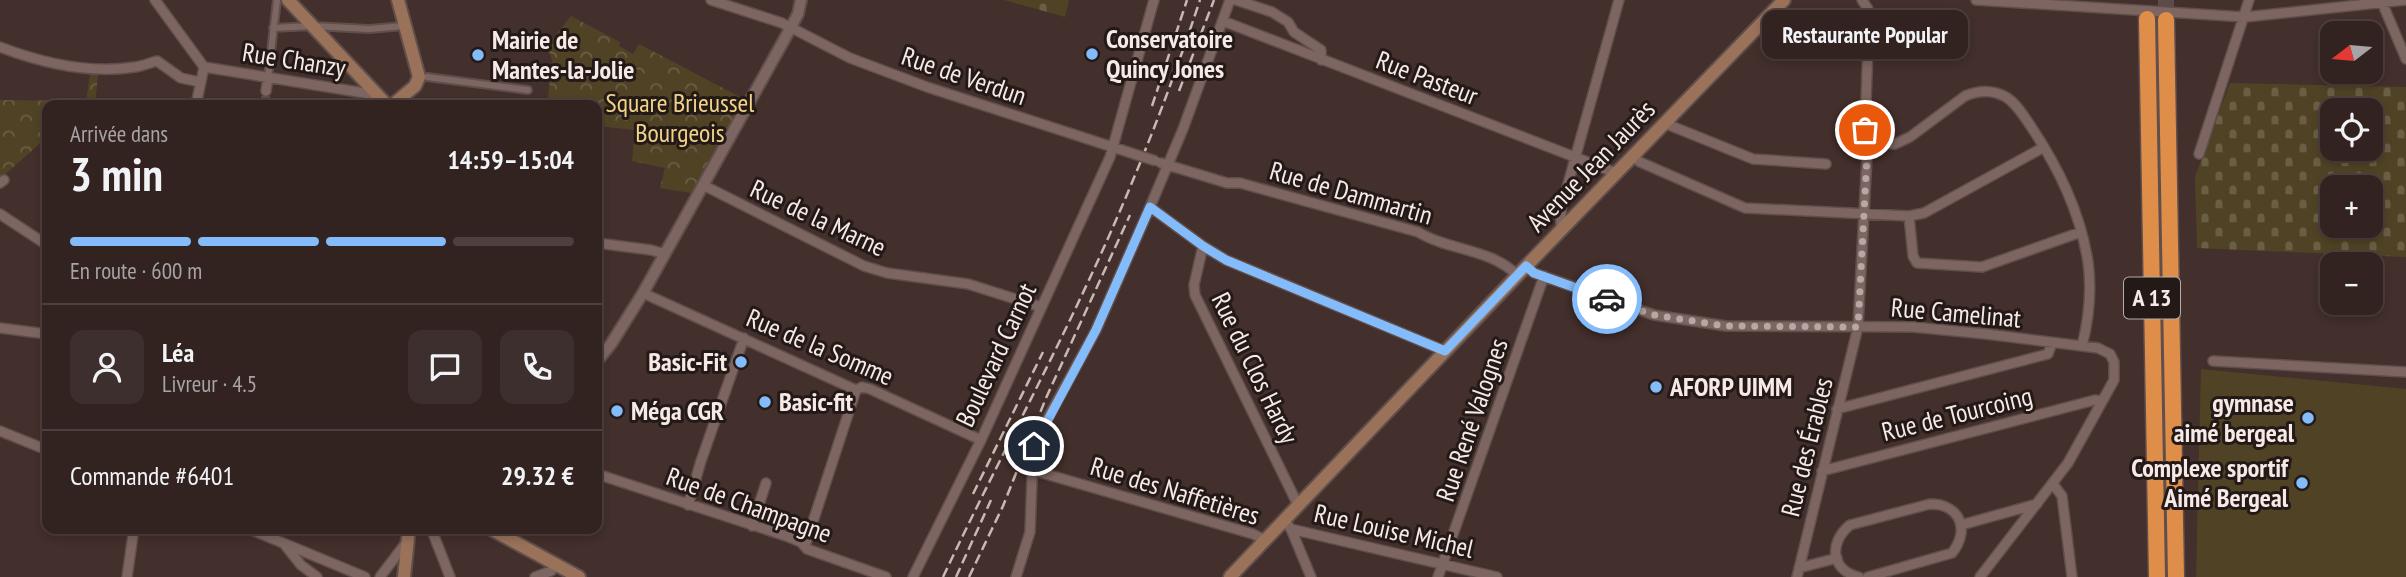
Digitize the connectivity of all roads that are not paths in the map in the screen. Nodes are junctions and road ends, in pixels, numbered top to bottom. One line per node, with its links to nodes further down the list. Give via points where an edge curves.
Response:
1 (155, 0): 30 (street)
2 (277, 0): 26 (street)
3 (288, 0): 23 (main road)
4 (398, 0): 24 (main road)
5 (711, 0): 18 (street, Rue de Verdun)
6 (802, 0): 25 (street)
7 (1154, 0): 45 (street, Boulevard Carnot)
8 (1230, 0): 22 (street)
9 (1236, 0): 29 (street, via 1289,22 1294,32 1321,50)
10 (1619, 0): 47 (street)
11 (1784, 0): 42 (main road, Avenue Jean Jaurès)
12 (1862, 0): 43 (street, Rue des Érables, via 1869,17)
13 (1976, 0): 16 (street)
14 (2249, 0): 19 (street)
15 (2406, 0): 17 (street)
16 (2010, 1): 19 (street)
17 (2382, 1): 19 (street); 28 (street)
18 (742, 4): 25 (street, Rue de Verdun)
19 (2245, 17): 46 (street)
20 (2147, 19): 129 (highway, A 13)
21 (2166, 20): 130 (highway, A 13)
22 (1223, 21): 29 (street, Rue Pasteur); 50 (street)
23 (313, 26): 24 (street); 26 (street); 40 (main road)
24 (405, 26): 41 (main road, via 419,77 415,86)
25 (791, 27): 45 (street, Rue de Verdun, via 850,58 927,87); 53 (street)
26 (274, 28): 31 (street)
27 (0, 47): 33 (street, via 95,69 134,68 157,61 181,78)
28 (2406, 59)
29 (1321, 60): 47 (street, Rue Pasteur)
30 (204, 67): 31 (street, Rue Chanzy); 33 (street)
31 (268, 77): 36 (street); 39 (street, Rue Chanzy)
32 (427, 77): 34 (street)
33 (200, 82): 38 (street)
34 (517, 88): 35 (street); 37 (street)
35 (528, 90)
36 (266, 91)
37 (517, 97)
38 (197, 100)
39 (383, 100)
40 (387, 100)
41 (390, 100)
42 (1664, 123): 48 (main road, Avenue Jean Jaurès); 51 (street, via 1754,159)
43 (1866, 142): 44 (street, via 1895,144 1965,96 1982,90 2010,100); 55 (street, Rue des Érables)
44 (2044, 146): 57 (street, via 1924,213); 59 (street, via 2067,189)
45 (1113, 148): 49 (street, Rue de Verdun, bridge); 69 (street, Boulevard Carnot)
46 (2199, 154)
47 (1576, 156): 52 (street, Rue Pasteur); 58 (street, via 1561,209)
48 (1632, 156): 52 (main road, Avenue Jean Jaurès); 55 (street, via 1745,208)
49 (1156, 161): 50 (street, Rue de Dammartin)
50 (1167, 164): 54 (street); 66 (street, Rue de Dammartin, via 1418,232)
51 (1826, 164)
52 (1616, 173): 58 (main road, Avenue Jean Jaurès)
53 (702, 185): 65 (street); 69 (street, Rue de la Marne, via 864,266 968,284)
54 (1150, 207): 64 (street); 86 (street, via 1096,330 1036,440)
55 (1864, 213): 57 (street); 70 (street, Rue des Érables)
56 (0, 215): 60 (street)
57 (1909, 215): 59 (street, via 1917,263 1982,267)
58 (1561, 230): 66 (main road, Avenue Jean Jaurès)
59 (2081, 232): 75 (street, via 2090,287)
60 (32, 234): 61 (street); 62 (street)
61 (42, 238)
62 (42, 242)
63 (602, 244): 65 (street)
64 (1203, 246): 76 (street, via 1226,260); 93 (street, Rue du Clos Hardy, via 1195,295)
65 (665, 254): 68 (street)
66 (1522, 271): 67 (street, Rue Camelinat); 76 (main road, Avenue Jean Jaurès)
67 (1544, 276): 70 (street, Rue Camelinat, via 1654,315 1726,326); 108 (street, Rue René Valognes)
68 (643, 293): 73 (street, Rue de la Somme); 77 (street)
69 (1041, 307): 84 (street, Boulevard Carnot)
70 (1858, 327): 74 (street, Rue Camelinat, via 1913,327); 82 (street, Rue des Érables)
71 (0, 328): 72 (street)
72 (42, 333)
73 (744, 338): 80 (street, Rue de la Somme); 92 (street)
74 (2052, 343): 75 (street, Rue Camelinat); 82 (street, via 2048,354)
75 (2082, 346): 81 (street, Rue Camelinat, via 2110,354 2114,380)
76 (1445, 351): 93 (main road, Avenue Jean Jaurès)
77 (602, 355)
78 (2213, 361): 79 (street)
79 (2406, 372)
80 (856, 390): 84 (street, Rue de la Somme, via 862,387 878,392); 105 (street)
81 (2102, 401): 87 (street, Rue de Tourcoing); 90 (street)
82 (1837, 409): 87 (street, Rue des Érables)
83 (0, 431): 85 (street)
84 (981, 440): 119 (street, Boulevard Carnot)
85 (42, 448)
86 (1032, 470): 103 (street, Rue des Naffetières); 120 (street, via 1030,532)
87 (1822, 471): 109 (street, Rue des Érables)
88 (602, 476): 92 (street, Rue de Champagne)
89 (766, 483): 96 (street)
90 (2053, 484): 91 (street); 128 (street, via 2062,495)
91 (2037, 504): 95 (street); 127 (street)
92 (688, 505): 96 (street, Rue de Champagne)
93 (1298, 505): 94 (main road, Avenue Jean Jaurès)
94 (1288, 524): 103 (main road, Avenue Jean Jaurès); 108 (street, Rue Louise Michel); 122 (street)
95 (1961, 525): 106 (street, via 1942,504 1850,525 1836,543); 126 (street, via 1962,534 1952,553)
96 (752, 526): 105 (street, Rue de Champagne)
97 (133, 534): 110 (street)
98 (262, 534): 104 (street)
99 (408, 534): 113 (street)
100 (409, 534): 114 (main road)
101 (433, 534): 115 (street)
102 (500, 534): 107 (main road)
103 (1265, 540): 121 (main road, Avenue Jean Jaurès)
104 (284, 543): 111 (street); 112 (street)
105 (806, 546): 118 (street, Rue de Champagne)
106 (1837, 558): 109 (street); 125 (street, via 1849,575)
107 (556, 564): 116 (street); 117 (main road)
108 (1444, 564): 123 (street, Rue René Valognes); 124 (street, Rue Louise Michel)
109 (1798, 573)
110 (128, 577)
111 (317, 577)
112 (365, 577)
113 (380, 577)
114 (404, 577)
115 (450, 577)
116 (535, 577)
117 (579, 577)
118 (886, 577)
119 (913, 577)
120 (1016, 577)
121 (1230, 577)
122 (1311, 577)
123 (1438, 577)
124 (1497, 577)
125 (1859, 577)
126 (1868, 577)
127 (1980, 577)
128 (2072, 577)
129 (2157, 577)
130 (2176, 577)

